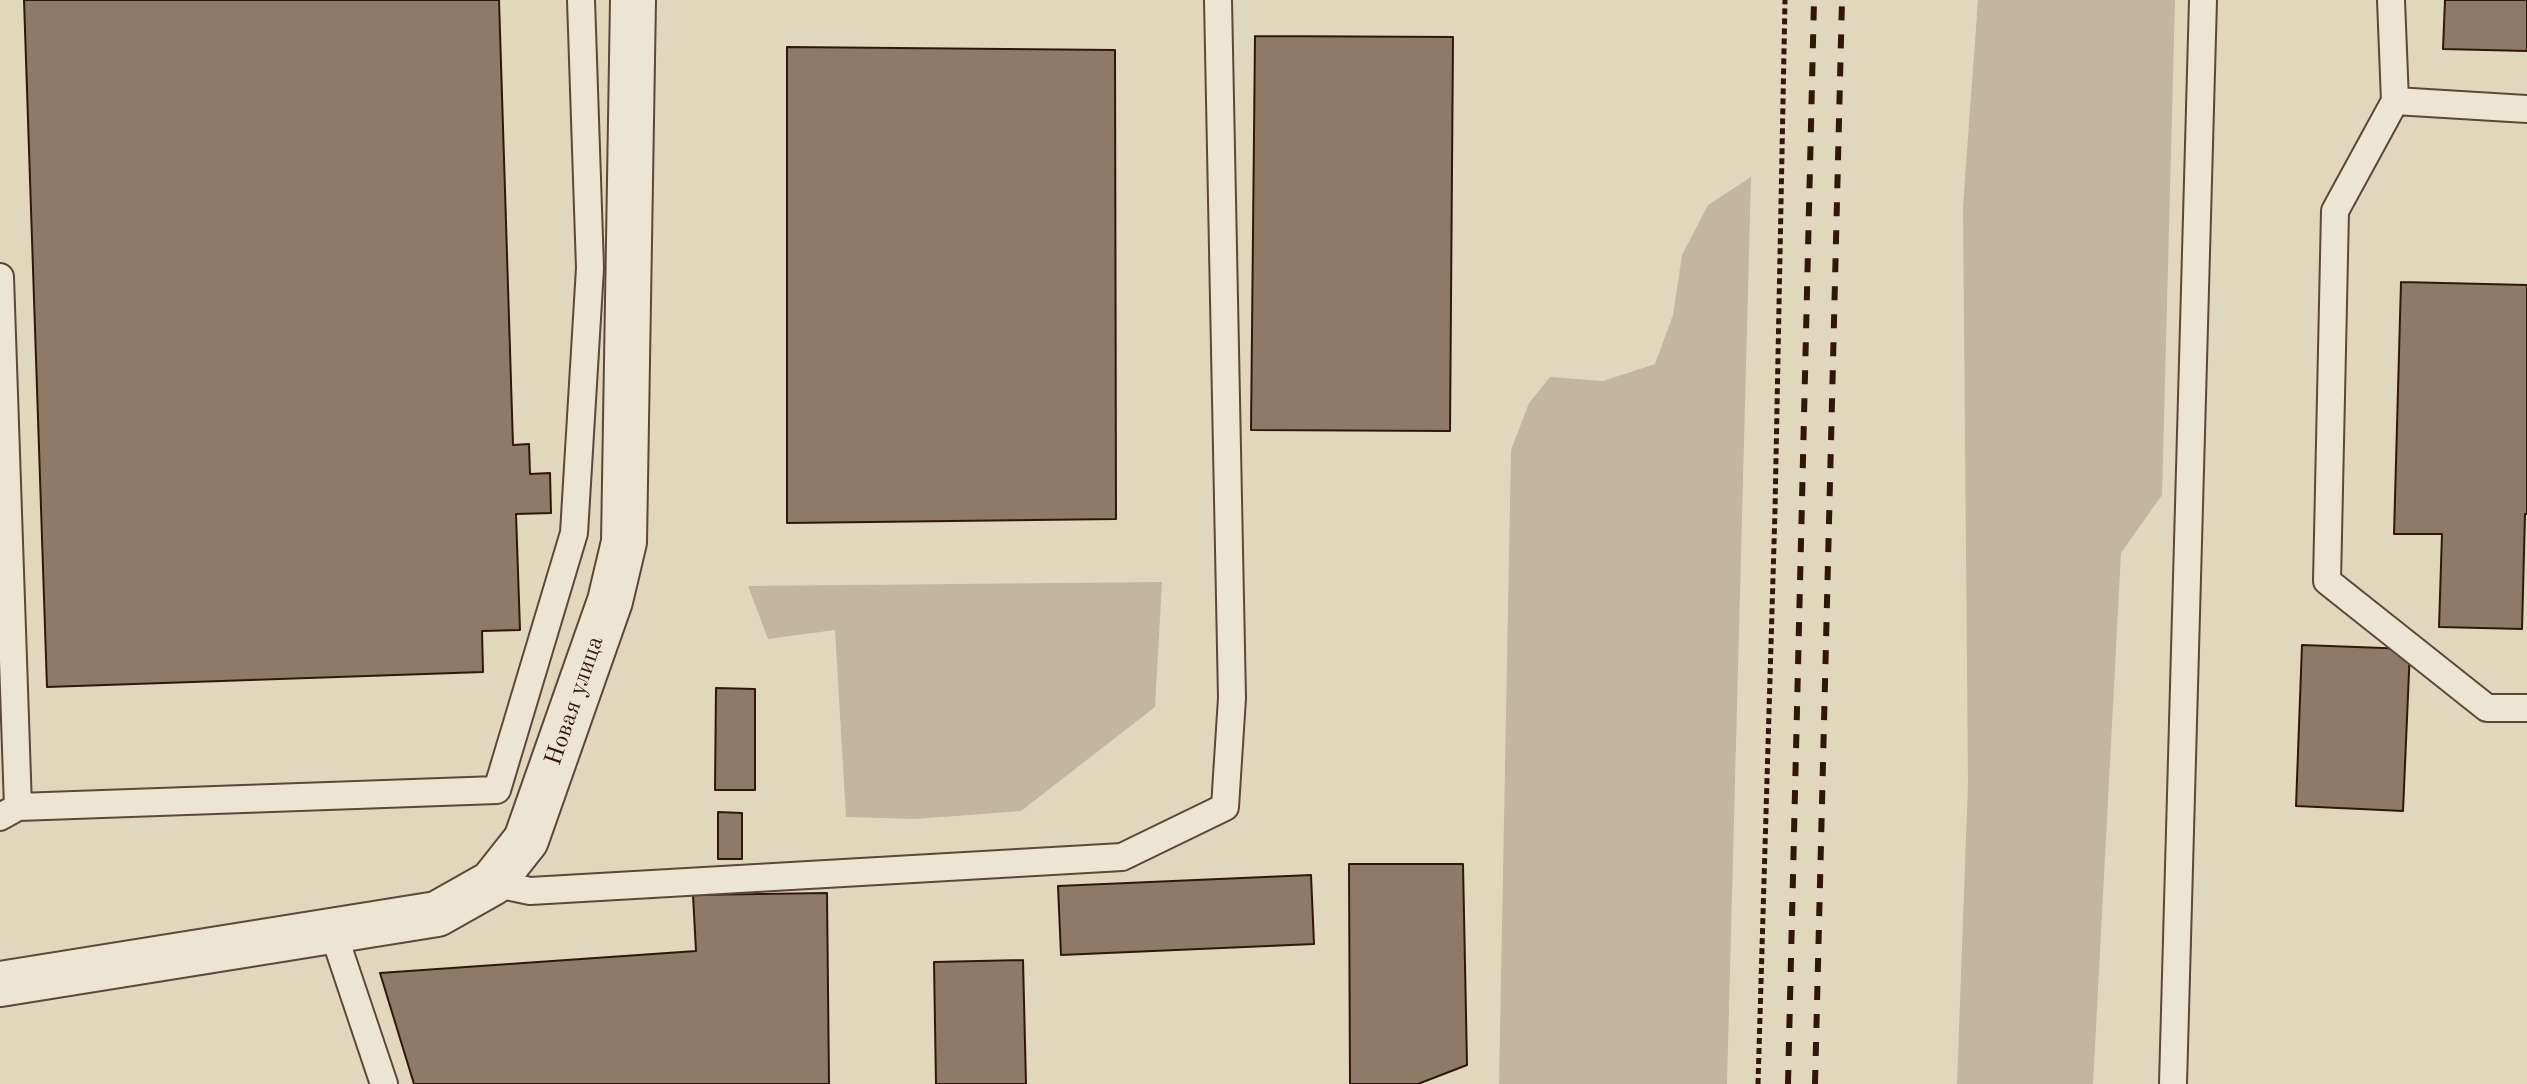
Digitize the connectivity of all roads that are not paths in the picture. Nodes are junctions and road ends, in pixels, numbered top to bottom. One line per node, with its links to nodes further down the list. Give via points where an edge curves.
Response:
1 (581, 0): 10 (lane, via 590,268 574,533 497,790)
2 (633, 0): 11 (street, Новая улица, via 624,542 610,601 526,840)
3 (1218, 0): 11 (lane, via 1232,698 1225,807 1122,857 530,891)
4 (2203, 0): 15 (lane)
5 (2391, 0): 6 (lane)
6 (2395, 101): 7 (lane); 9 (lane, via 2335,211 2327,581 2487,708)
7 (2527, 109)
8 (0, 277): 10 (lane)
9 (2527, 708)
10 (9, 812)
11 (492, 883): 12 (street, Новая улица, via 437,914)
12 (333, 932): 13 (street, Новая улица); 14 (lane)
13 (0, 984)
14 (384, 1084)
15 (2173, 1084)

